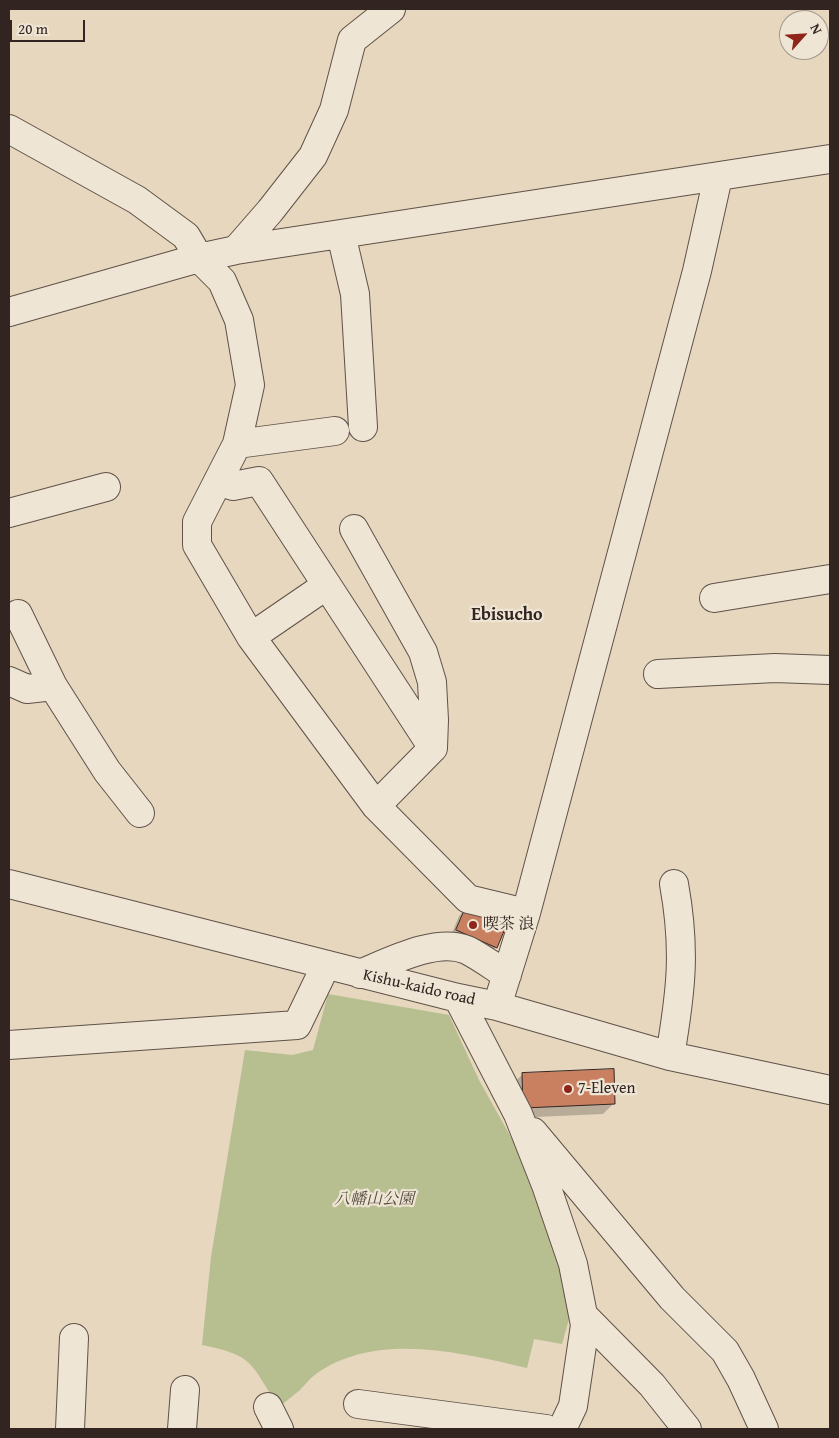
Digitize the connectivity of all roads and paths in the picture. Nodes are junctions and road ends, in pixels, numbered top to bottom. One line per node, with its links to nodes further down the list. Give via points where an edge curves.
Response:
1 (391, 9): 6 (street, via 352,40 334,110 313,156)
2 (9, 129): 7 (street, via 137,200 186,236)
3 (830, 159): 4 (street)
4 (718, 177): 5 (street); 30 (street, via 695,281)
5 (341, 234): 6 (street); 9 (street, via 355,294)
6 (236, 250): 7 (street)
7 (199, 258): 8 (street); 11 (street, via 222,281 239,320 250,384)
8 (9, 312)
9 (363, 427)
10 (335, 430): 11 (street)
11 (237, 444): 12 (street)
12 (218, 481): 17 (street, via 232,486 259,481); 20 (street, via 197,522 197,545)
13 (106, 487): 14 (street)
14 (9, 514)
15 (354, 529): 25 (street, via 423,652 432,682)
16 (830, 579): 18 (street)
17 (327, 585): 20 (street); 25 (street)
18 (714, 598)
19 (18, 614): 24 (street)
20 (251, 637): 26 (street)
21 (830, 670): 22 (street, via 775,668)
22 (658, 674)
23 (9, 681): 24 (street, via 27,689)
24 (53, 686): 27 (street, via 108,771)
25 (433, 748): 26 (street)
26 (376, 806): 30 (street, via 468,899)
27 (140, 813)
28 (9, 884): 31 (street, Kishu-kaido road)
29 (674, 884): 37 (street, via 682,953 681,994)
30 (526, 913): 33 (street)
31 (326, 965): 32 (street, Kishu-kaido road); 36 (street, via 297,1025)
32 (360, 974): 33 (street, via 410,953 446,946 466,950); 34 (street, Kishu-kaido road)
33 (506, 975): 35 (street)
34 (458, 998): 35 (street, Kishu-kaido road); 39 (street)
35 (497, 1006): 37 (street, Kishu-kaido road)
36 (9, 1045)
37 (670, 1056): 38 (street, Kishu-kaido road)
38 (830, 1090)
39 (518, 1114): 40 (street, via 573,1264); 49 (street, via 672,1298 725,1351)
40 (584, 1316): 47 (street, via 573,1406); 48 (street, via 652,1385)
41 (74, 1338): 44 (street)
42 (185, 1390): 45 (street)
43 (358, 1404): 46 (street)
44 (70, 1429)
45 (182, 1429)
46 (546, 1429)
47 (562, 1429)
48 (687, 1429)
49 (764, 1429)

